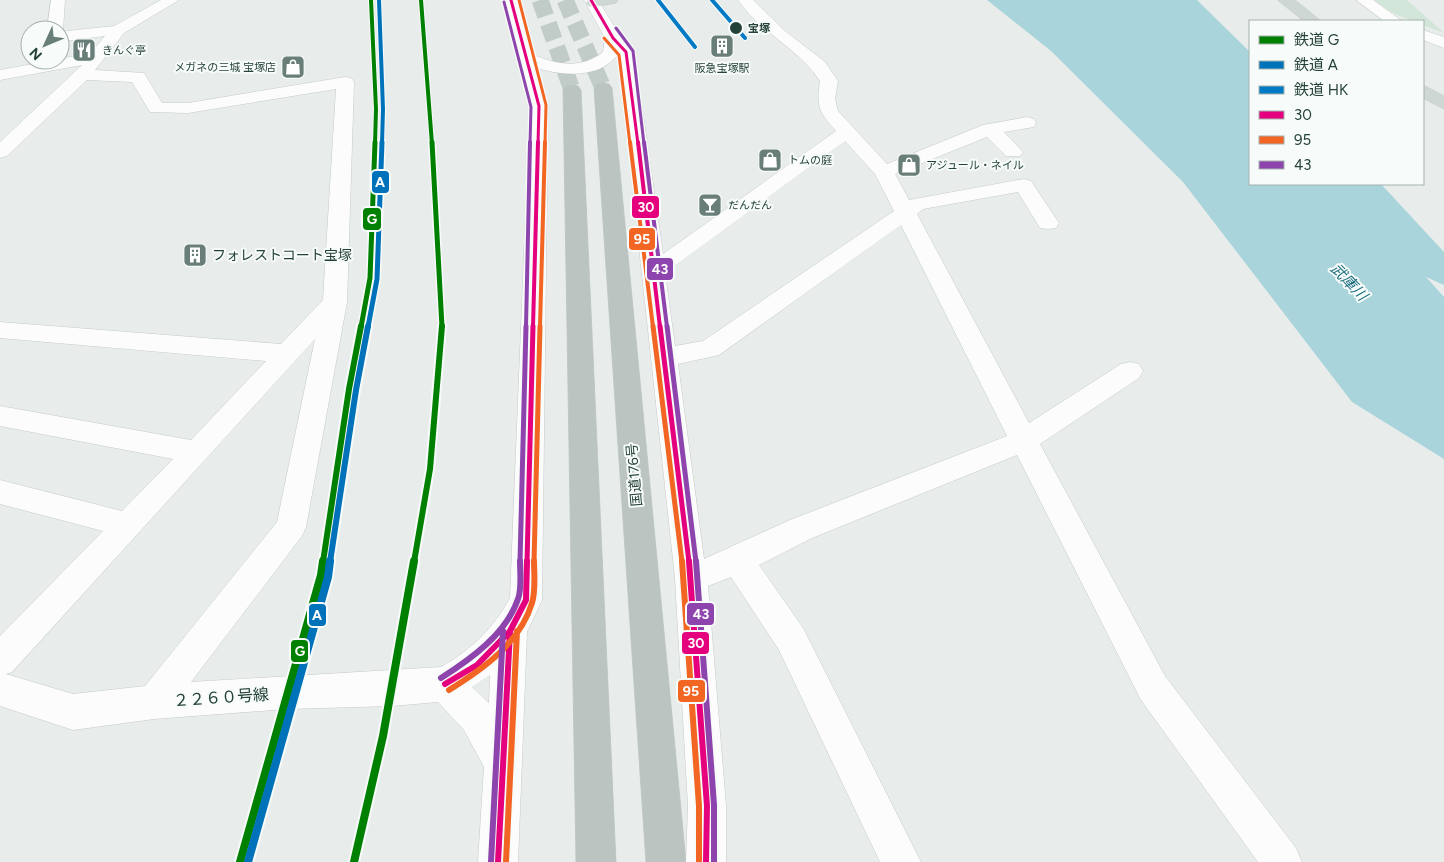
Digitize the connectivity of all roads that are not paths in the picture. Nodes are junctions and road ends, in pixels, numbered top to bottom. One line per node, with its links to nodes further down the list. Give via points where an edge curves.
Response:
1 (58, 0): 9 (street)
2 (172, 0): 12 (street)
3 (511, 0): 18 (street)
4 (610, 0): 8 (main road)
5 (745, 0): 27 (street, via 779,34 819,66 829,81 826,99 829,112)
6 (1285, 0): 10 (main road)
7 (1363, 0): 11 (street)
8 (592, 2): 15 (street)
9 (56, 20)
10 (1312, 20)
11 (1393, 20)
12 (118, 30): 14 (street); 17 (street)
13 (1424, 35): 16 (street)
14 (70, 36)
15 (614, 38): 21 (street, via 610,56); 33 (street, via 626,52)
16 (1444, 42)
17 (99, 57): 19 (street); 20 (street)
18 (528, 59): 21 (street, via 549,68 574,70); 24 (street)
19 (0, 75)
20 (83, 75): 28 (street); 34 (street, via 138,77 156,108 188,108 345,82)
21 (587, 82): 24 (street, via 564,81); 53 (highway); 54 (highway, 国道176号)
22 (1424, 91): 23 (main road)
23 (1444, 104)
24 (539, 106): 46 (street, via 526,600)
25 (1027, 123): 26 (street)
26 (990, 129): 29 (street); 30 (street)
27 (846, 132): 30 (street); 33 (street)
28 (0, 152)
29 (1013, 152)
30 (884, 172): 31 (street)
31 (905, 213): 32 (street, via 916,204 1024,185); 37 (street, via 710,349); 40 (street)
32 (1048, 223)
33 (654, 270): 37 (street)
34 (335, 302): 36 (street); 50 (street, via 291,527)
35 (0, 330): 36 (street)
36 (289, 354): 41 (street)
37 (664, 357): 45 (street)
38 (1130, 371): 40 (street)
39 (0, 416): 41 (street)
40 (1023, 441): 44 (street, via 800,529); 57 (street, via 1153,688)
41 (197, 452): 43 (street)
42 (0, 492): 43 (street)
43 (129, 525): 47 (street)
44 (738, 560): 45 (street); 56 (street, via 791,639)
45 (690, 578): 55 (street, via 707,806)
46 (510, 631): 48 (street, via 477,665); 51 (street)
47 (0, 660)
48 (445, 684): 50 (street, ２２６０号線); 51 (street, via 477,717)
49 (0, 689): 50 (street, ２２６０号線, via 72,712)
50 (154, 702)
51 (504, 766): 52 (street)
52 (498, 862)
53 (596, 862)
54 (666, 862)
55 (706, 862)
56 (901, 862)
57 (1282, 862)

